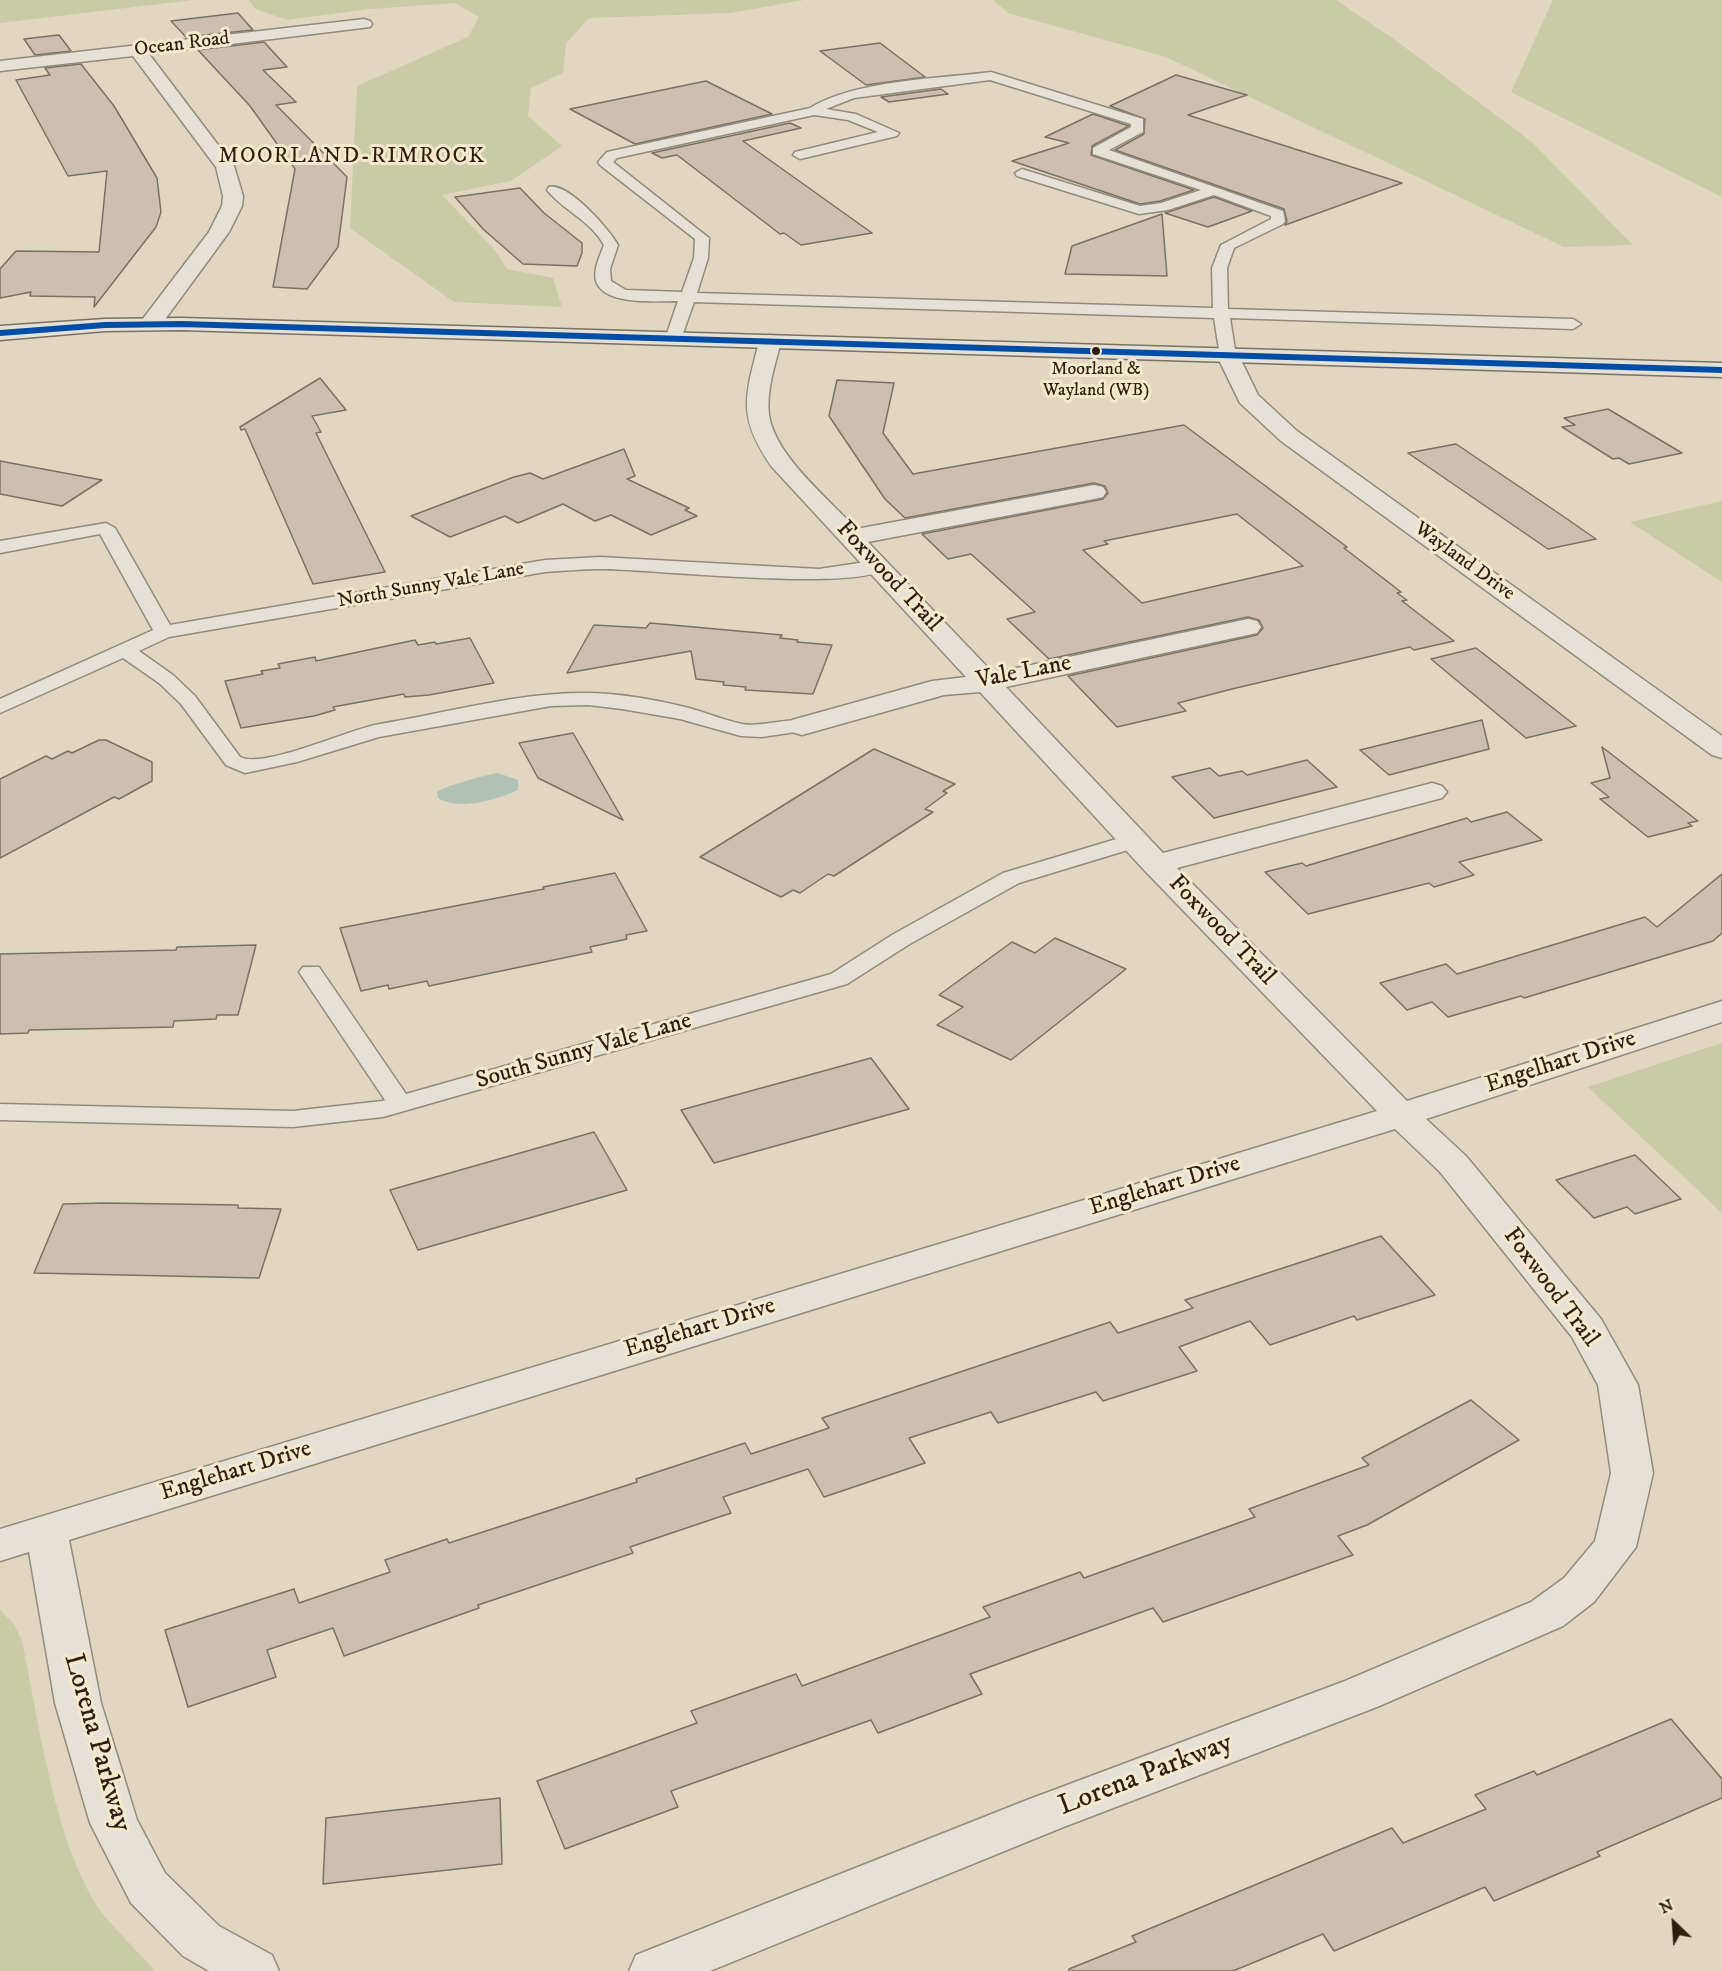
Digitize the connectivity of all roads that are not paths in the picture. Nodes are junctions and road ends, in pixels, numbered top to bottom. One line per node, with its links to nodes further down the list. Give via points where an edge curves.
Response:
1 (364, 24): 2 (street, Ocean Road)
2 (137, 50): 3 (street, Ocean Road); 11 (street, via 225,166 233,189 232,208 219,231)
3 (0, 66)
4 (814, 111): 5 (lane, via 851,117 892,134); 8 (lane, via 832,100 854,94 991,76 1138,122 1138,129 1098,151); 9 (lane, via 612,155 605,162 702,238 701,258)
5 (800, 155)
6 (1022, 173): 8 (lane, via 1139,210 1163,207)
7 (554, 190): 9 (lane, via 607,236 611,245 603,269 604,282 613,291 642,296)
8 (1215, 190): 10 (lane, via 1278,214 1278,221 1228,245 1222,252)
9 (690, 296): 10 (lane); 14 (lane)
10 (1222, 314): 12 (lane); 16 (lane)
11 (150, 324): 13 (street); 14 (street)
12 (1573, 324)
13 (0, 333)
14 (673, 339): 15 (street)
15 (770, 342): 16 (street); 19 (street, Foxwood Trail, via 757,413 760,426 780,462)
16 (1228, 356): 17 (street); 28 (street, Wayland Drive, via 1248,398 1288,436)
17 (1722, 370)
18 (1094, 492): 19 (street)
19 (852, 537): 21 (street, Foxwood Trail)
20 (0, 547): 23 (lane, via 106,528)
21 (879, 566): 23 (lane, North Sunny Vale Lane, via 819,576 600,563 545,566); 25 (street, Foxwood Trail)
22 (1248, 627): 25 (street, Vale Lane)
23 (164, 632): 24 (lane, North Sunny Vale Lane)
24 (124, 650): 26 (lane, North Sunny Vale Lane); 27 (lane, via 166,679 188,700 233,760 244,766 264,765 375,731 551,700 622,703 683,713 741,730)
25 (987, 683): 27 (street, Vale Lane, via 942,687); 30 (street, Foxwood Trail)
26 (0, 707)
27 (802, 726)
28 (1722, 749)
29 (1432, 792): 31 (street)
30 (1133, 840): 31 (street, Foxwood Trail); 34 (lane, South Sunny Vale Lane, via 1011,878 839,979)
31 (1156, 864): 36 (street, Foxwood Trail)
32 (311, 972): 34 (lane)
33 (1722, 1011): 36 (street, Engelhart Drive)
34 (400, 1104): 35 (lane, South Sunny Vale Lane, via 293,1119)
35 (0, 1112)
36 (1401, 1115): 37 (street, Englehart Drive); 39 (street, Foxwood Trail, via 1453,1164 1587,1329 1618,1385 1632,1473)
37 (46, 1531): 38 (street, Englehart Drive); 40 (street, Lorena Parkway, via 78,1703 114,1822 148,1888 201,1941)
38 (0, 1545)
39 (1615, 1547): 41 (street, Lorena Parkway, via 1579,1590 1547,1614 1361,1694 1044,1814)
40 (254, 1971)
41 (654, 1971)

